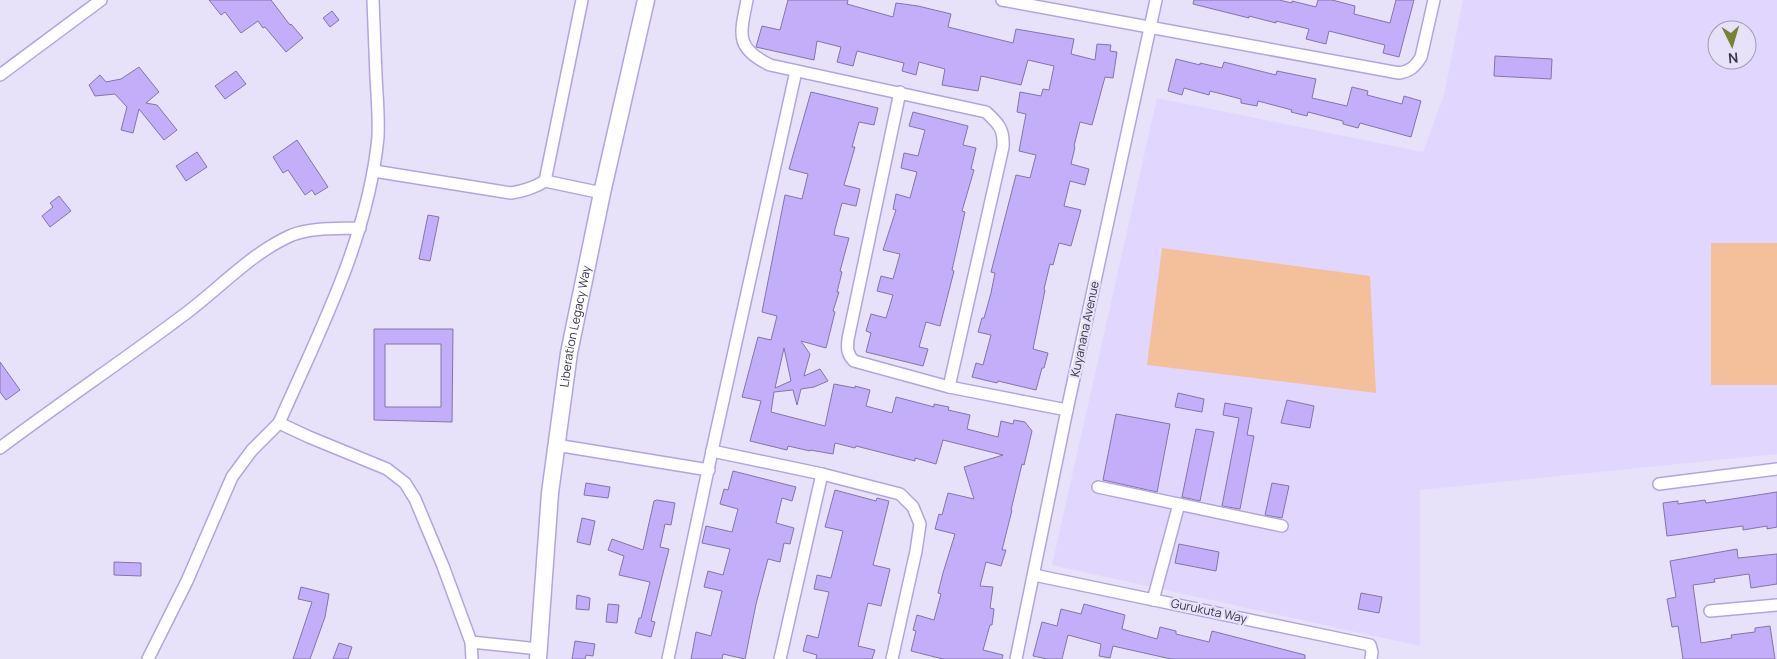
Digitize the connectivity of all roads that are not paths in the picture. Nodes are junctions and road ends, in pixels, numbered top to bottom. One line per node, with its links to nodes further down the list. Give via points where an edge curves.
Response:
1 (101, 0): 11 (street)
2 (373, 0): 13 (street, via 378,106)
3 (582, 0): 14 (street)
4 (646, 0): 15 (main road, Liberation Legacy Way)
5 (747, 0): 10 (street, via 742,23 746,50 754,58 770,65)
6 (1156, 0): 9 (street, Kuyanana Avenue)
7 (1434, 0): 9 (street, via 1421,58 1409,72 1399,73)
8 (1007, 1): 9 (street)
9 (1150, 28): 18 (street, Kuyanana Avenue)
10 (796, 71): 12 (street); 22 (street)
11 (0, 76)
12 (900, 92): 17 (street, via 848,355 854,361); 17 (street, via 986,112 999,123 1004,136)
13 (374, 171): 14 (street, via 510,193 536,187); 16 (street)
14 (545, 180): 15 (street)
15 (602, 193): 20 (main road, Liberation Legacy Way, via 569,353)
16 (360, 228): 19 (street, via 345,275); 21 (street, via 311,230 294,234 272,246 186,313)
17 (949, 387): 18 (street)
18 (1067, 410): 30 (street, Kuyanana Avenue)
19 (278, 422): 34 (street, via 387,469 405,483 443,566); 36 (street, via 232,477 187,581)
20 (556, 445): 24 (street); 35 (main road, Liberation Legacy Way)
21 (0, 448)
22 (712, 451): 24 (street); 25 (street)
23 (1777, 469): 26 (street)
24 (709, 470): 38 (street)
25 (822, 474): 39 (street); 40 (street, via 900,494 913,507 920,524)
26 (1659, 484)
27 (1098, 487): 28 (street)
28 (1178, 504): 29 (street); 31 (street)
29 (1282, 526)
30 (1034, 575): 31 (street, Gurukuta Way); 41 (street, Kuyanana Avenue)
31 (1153, 600): 42 (street, Gurukuta Way, via 1370,645)
32 (1777, 605): 33 (street)
33 (1710, 611)
34 (471, 642): 35 (street); 37 (street)
35 (539, 654)
36 (148, 659)
37 (472, 659)
38 (668, 659)
39 (780, 659)
40 (892, 659)
41 (1016, 659)
42 (1371, 659)

